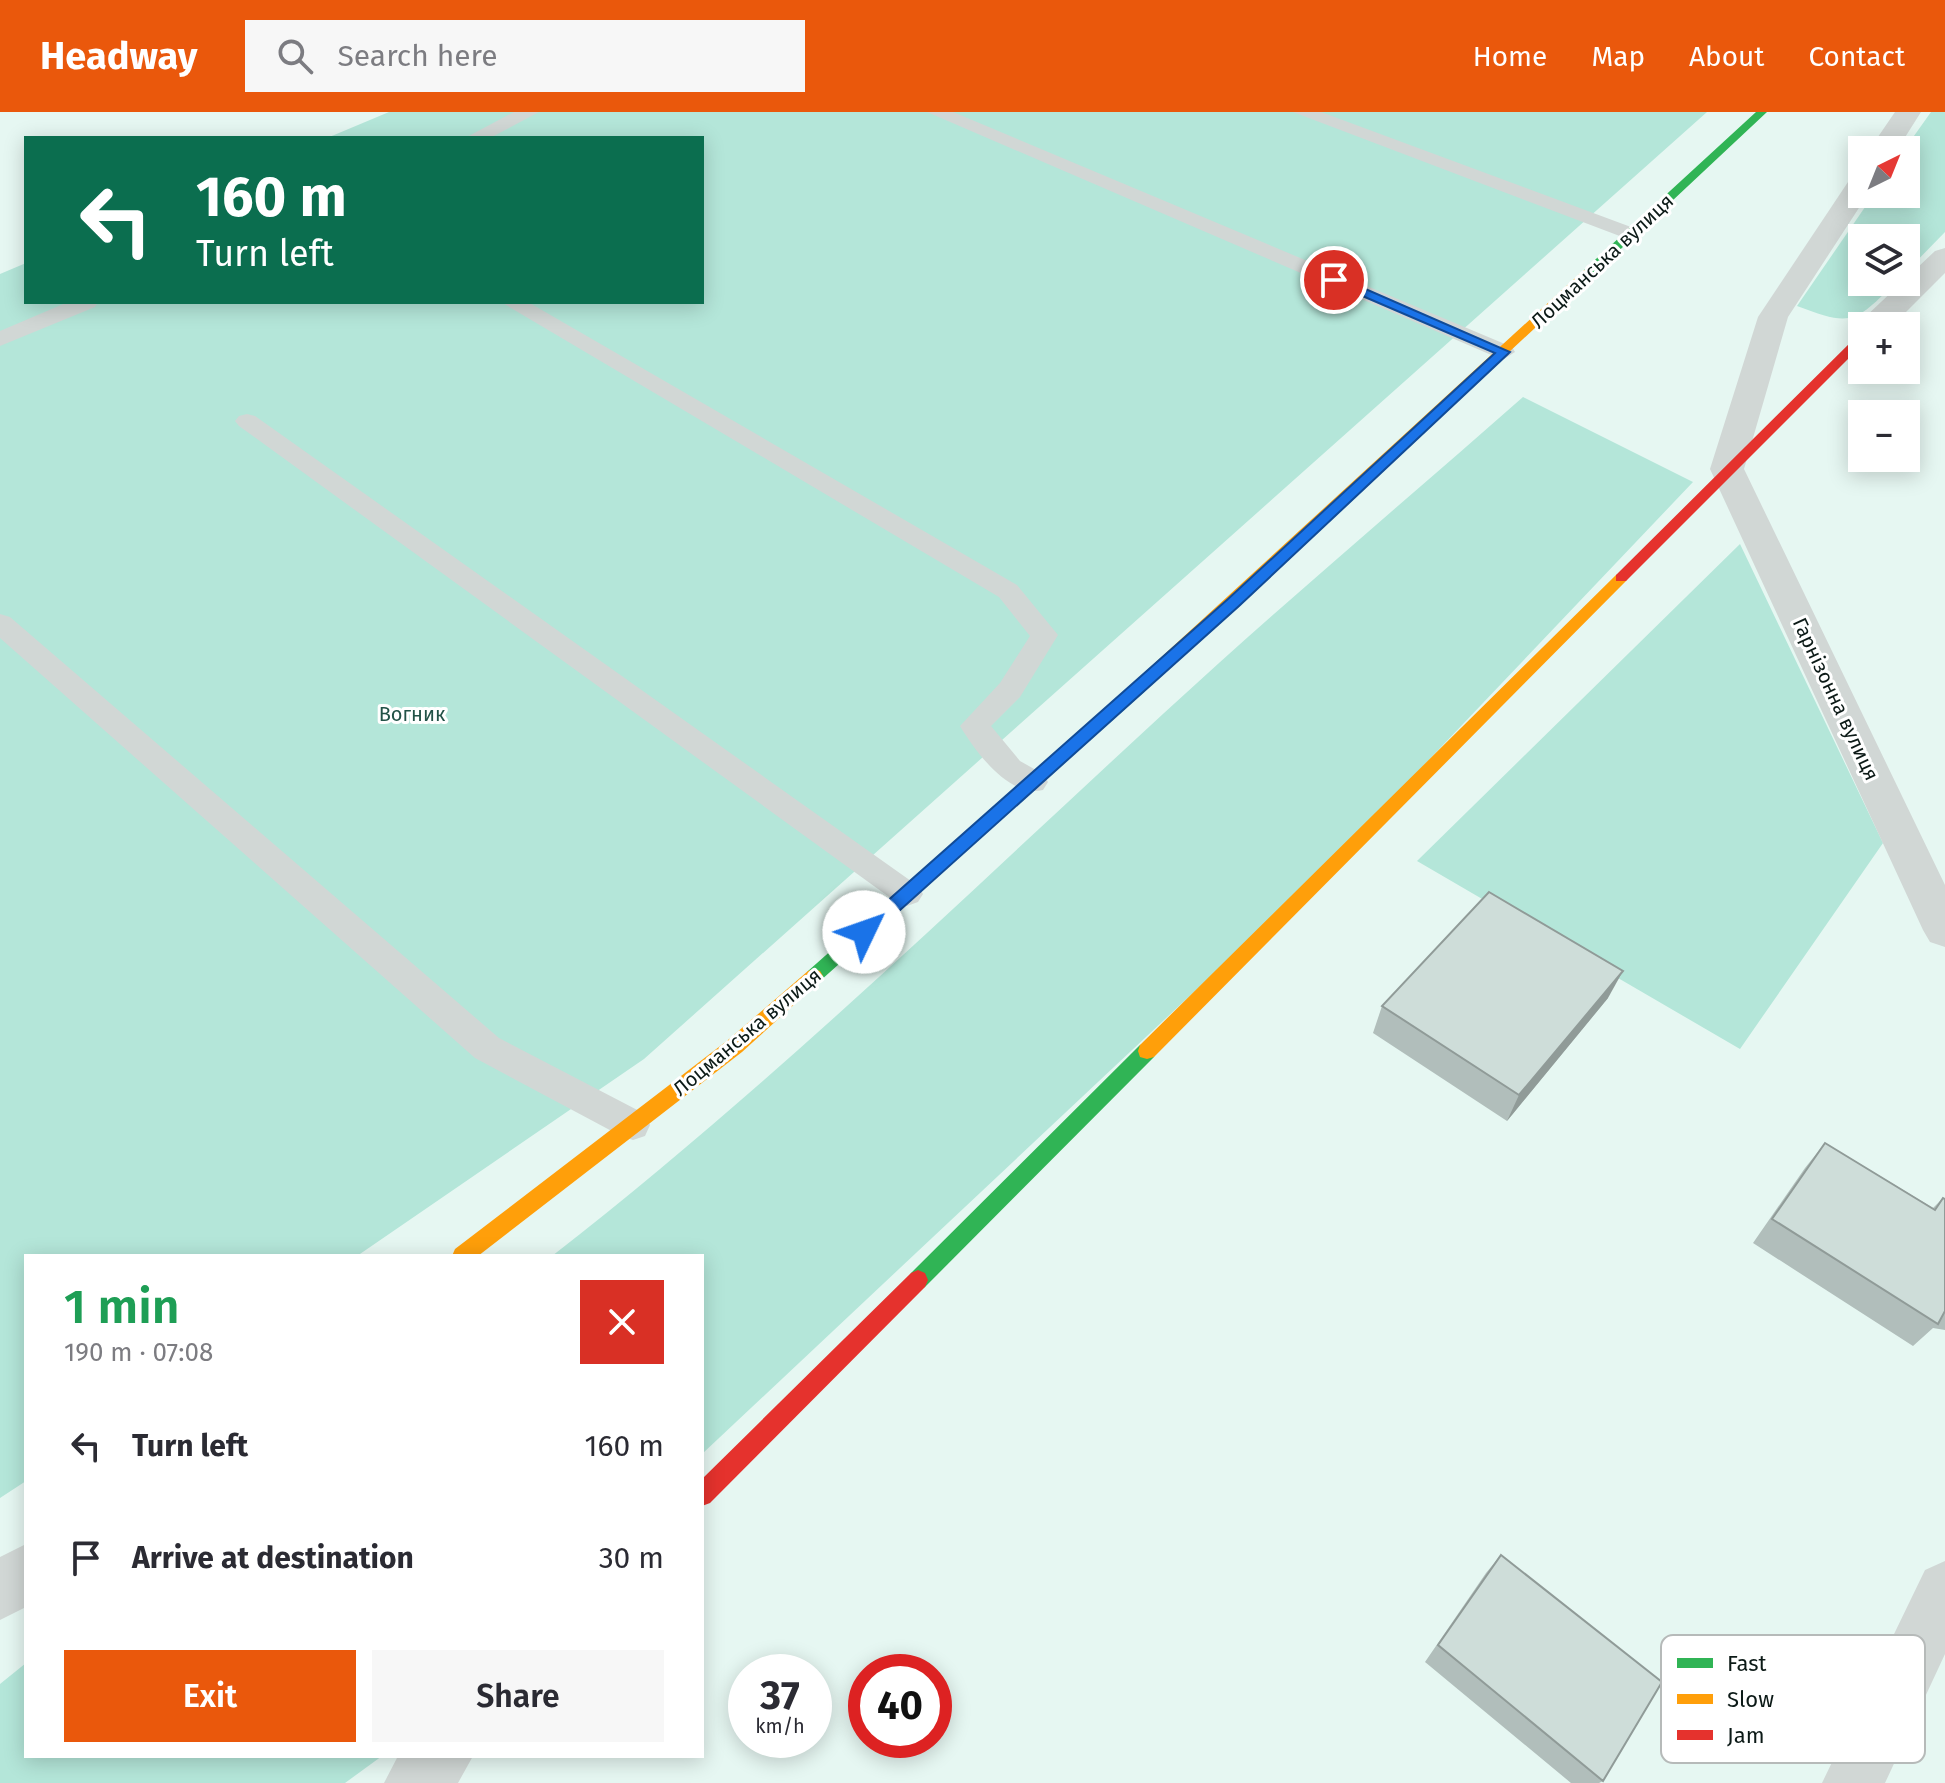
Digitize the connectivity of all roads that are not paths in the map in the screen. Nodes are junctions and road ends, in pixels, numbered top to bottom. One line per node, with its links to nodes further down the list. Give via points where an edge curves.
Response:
1 (529, 112): 6 (lane)
2 (937, 112): 15 (lane)
3 (1303, 112): 9 (lane)
4 (1762, 112): 9 (street, Лоцманська вулиця)
5 (1908, 112): 7 (street)
6 (479, 136)
7 (1892, 136)
8 (1848, 203): 18 (street, via 1773,317)
9 (1632, 234): 15 (street, Лоцманська вулиця)
10 (1945, 257): 13 (street)
11 (82, 304): 14 (lane)
12 (515, 304): 20 (lane, via 1008,591 1044,635 1010,690 974,726 1010,768)
13 (1888, 312)
14 (0, 339)
15 (1504, 352): 20 (street, Лоцманська вулиця)
16 (1848, 352): 18 (street)
17 (247, 421): 21 (lane)
18 (1727, 469): 22 (street, Гарнізонна вулиця); 25 (street)
19 (0, 623): 23 (lane, via 487,1048)
20 (1033, 782): 21 (street, Лоцманська вулиця)
21 (907, 894): 23 (street, Лоцманська вулиця, via 735,1046)
22 (1945, 930)
23 (633, 1125): 24 (street, Лоцманська вулиця)
24 (465, 1254)
25 (704, 1493)
26 (24, 1574): 28 (street)
27 (1945, 1590): 29 (street)
28 (0, 1591)
29 (1924, 1635)
30 (440, 1758): 32 (street)
31 (1863, 1763): 33 (street)
32 (415, 1783)
33 (1853, 1783)

